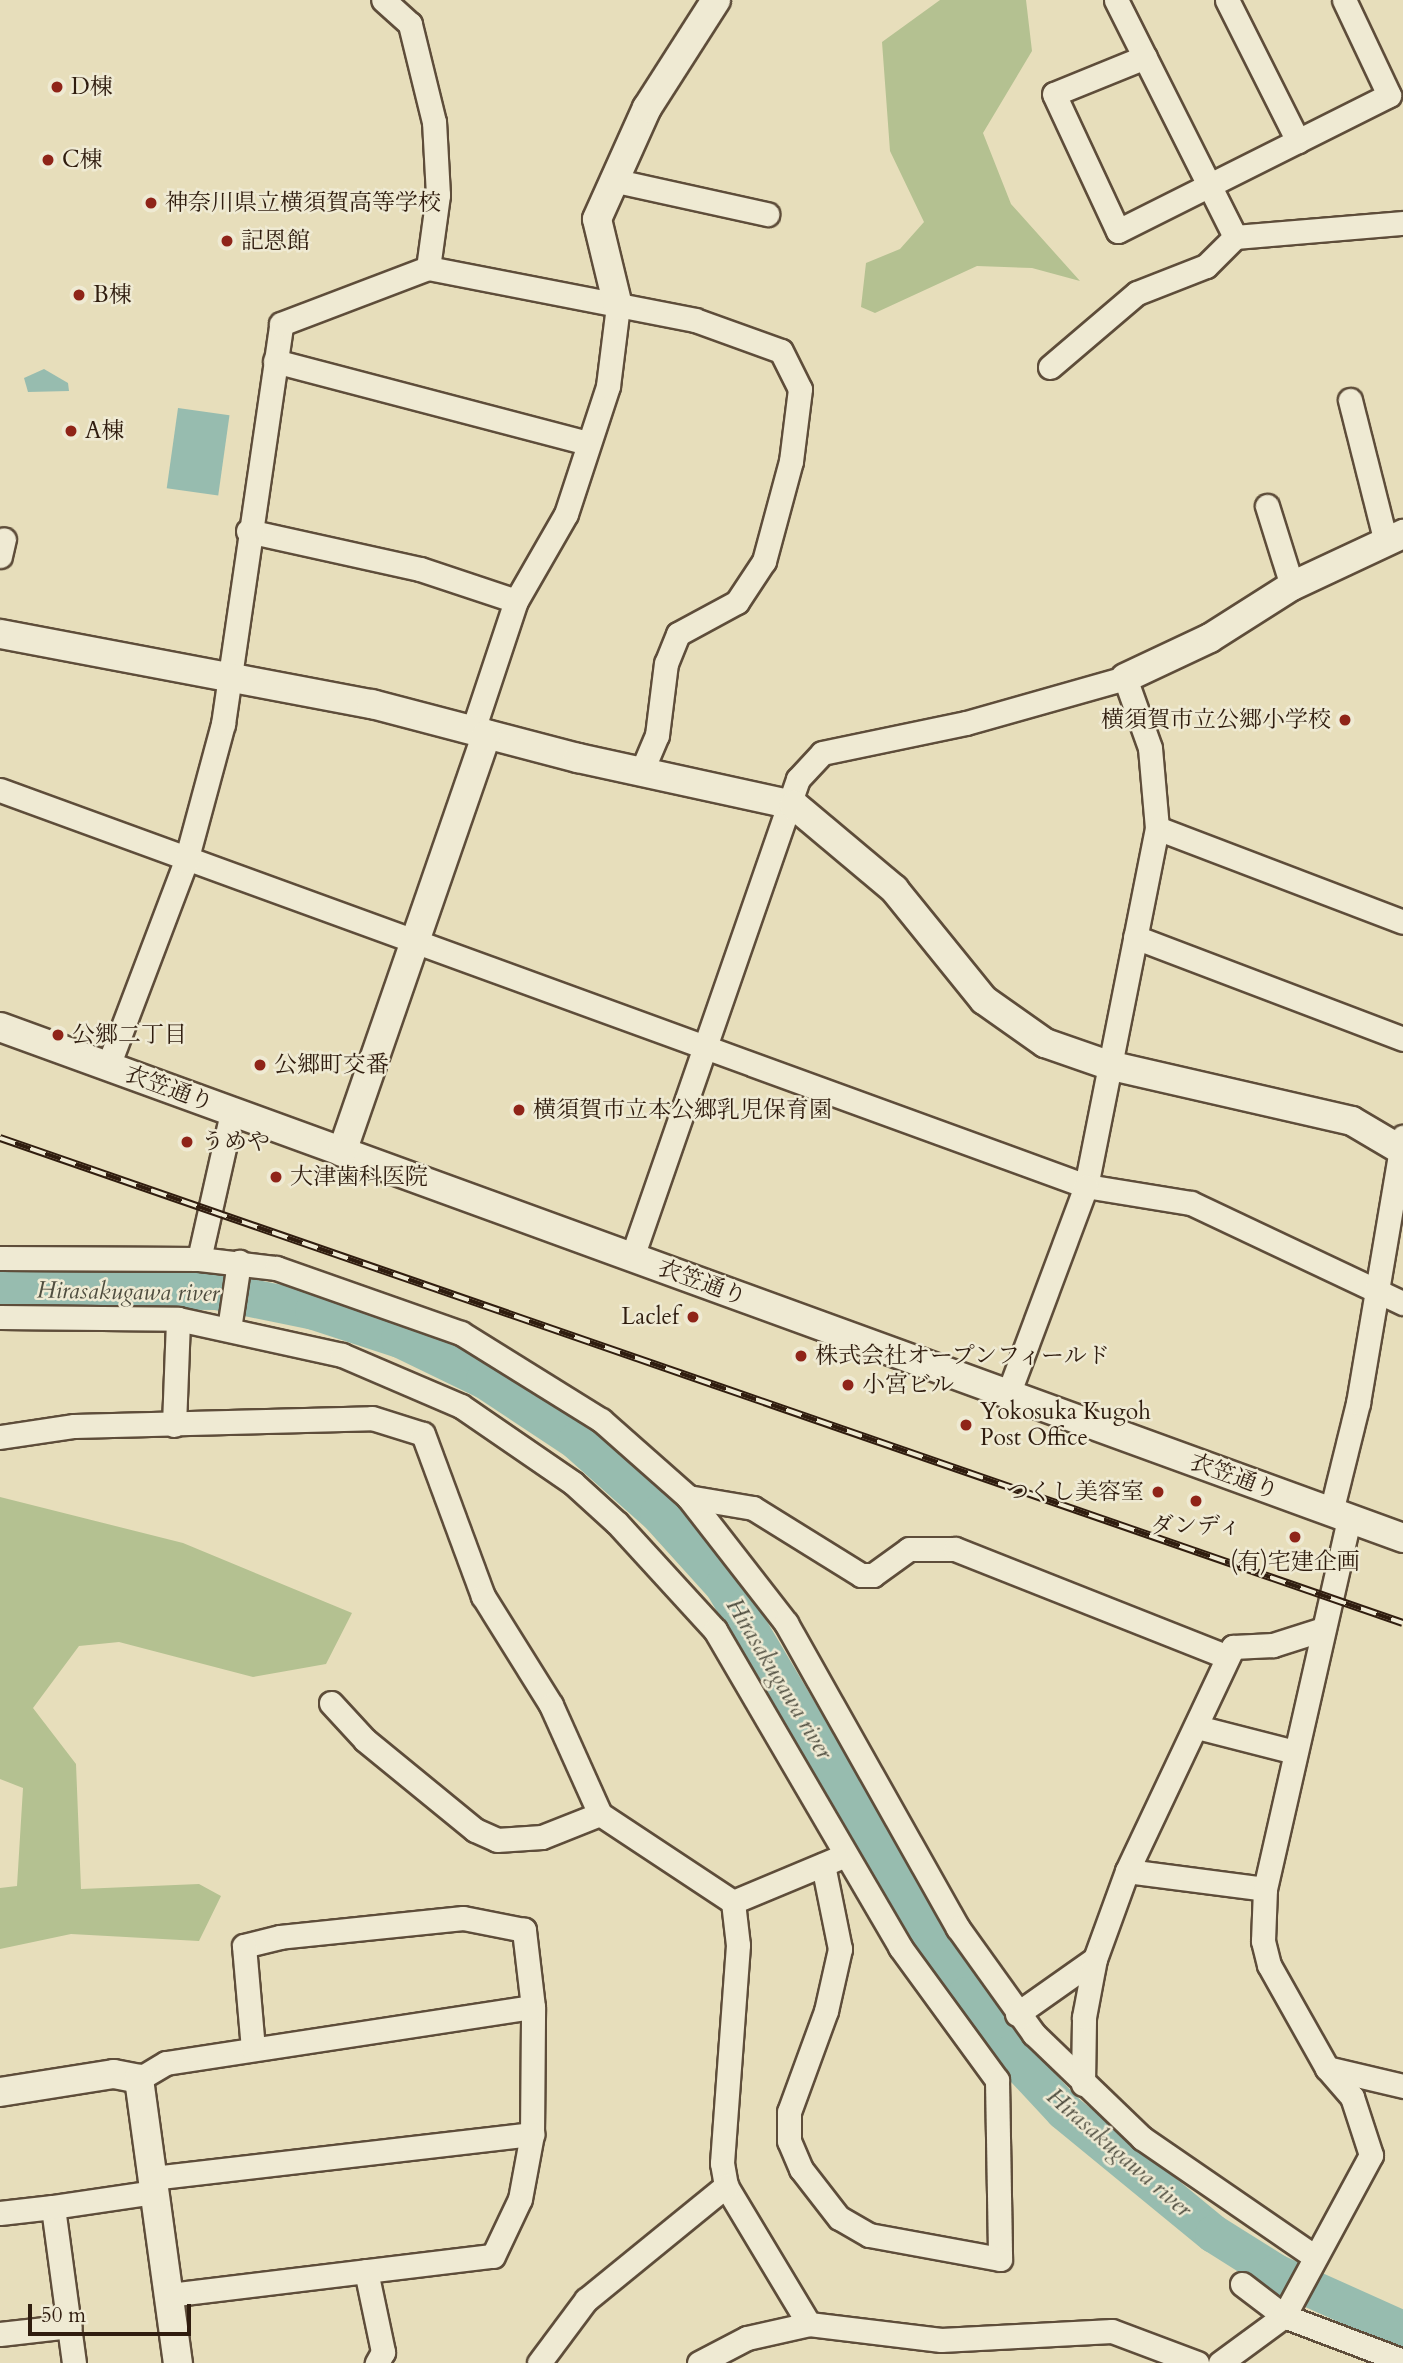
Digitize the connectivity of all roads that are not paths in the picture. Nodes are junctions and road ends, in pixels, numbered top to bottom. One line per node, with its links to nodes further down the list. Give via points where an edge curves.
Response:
1 (383, 0): 13 (street, via 410,24 434,121 438,195)
2 (716, 0): 8 (street, via 647,108)
3 (1116, 0): 6 (street)
4 (1227, 0): 7 (street)
5 (1344, 0): 7 (street, via 1389,95)
6 (1145, 57): 9 (street); 9 (street, via 1054,94 1118,231)
7 (1298, 141): 9 (street)
8 (612, 180): 10 (street); 14 (street, via 597,219)
9 (1210, 188): 12 (street)
10 (767, 214)
11 (1403, 223): 12 (street)
12 (1236, 237): 16 (street, via 1206,265 1137,293)
13 (428, 268): 14 (street); 15 (street, via 281,324)
14 (618, 306): 18 (street, via 608,386); 28 (street, via 695,320 781,351 800,389 791,461 764,561 737,602 678,634 666,663 657,735)
15 (275, 361): 18 (street); 20 (street)
16 (1050, 367)
17 (1350, 401): 21 (street)
18 (587, 443): 23 (street, via 566,514)
19 (1267, 506): 22 (street)
20 (248, 531): 23 (street, via 420,569); 25 (street)
21 (1394, 536): 22 (street)
22 (1292, 586): 26 (street, via 1210,638)
23 (516, 601): 27 (street)
24 (0, 634): 25 (street)
25 (227, 678): 27 (street); 32 (street, via 222,724)
26 (1125, 678): 30 (street, via 1006,713 822,754 798,779); 31 (street, via 1150,748)
27 (480, 732): 28 (street); 35 (street)
28 (643, 768): 30 (street)
29 (0, 790): 32 (street)
30 (794, 805): 38 (street); 39 (street, via 894,889 984,1000 1045,1043)
31 (1157, 828): 33 (street); 34 (street)
32 (186, 861): 35 (street); 40 (street)
33 (1403, 922)
34 (1135, 937): 37 (street); 39 (street)
35 (414, 945): 38 (street); 43 (street)
36 (0, 1027): 40 (street, 衣笠通り)
37 (1403, 1039)
38 (708, 1050): 44 (street); 45 (street)
39 (1108, 1065): 42 (street, via 1352,1121); 44 (street)
40 (108, 1066): 41 (street, 衣笠通り)
41 (232, 1112): 43 (street, 衣笠通り); 47 (street)
42 (1402, 1145): 49 (street)
43 (342, 1152): 45 (street, 衣笠通り)
44 (1086, 1186): 49 (street, via 1191,1203); 54 (street)
45 (632, 1257): 54 (street, 衣笠通り)
46 (0, 1258): 47 (street)
47 (199, 1259): 48 (street)
48 (239, 1265): 53 (street); 57 (street, via 342,1288 461,1333 601,1420)
49 (1375, 1290): 50 (street); 58 (street)
50 (1403, 1303)
51 (0, 1317): 52 (street)
52 (178, 1320): 53 (street); 55 (street)
53 (230, 1326): 66 (street, via 394,1375 461,1406 573,1483 715,1630)
54 (1008, 1395): 58 (street, 衣笠通り)
55 (174, 1425): 56 (street, via 74,1426); 65 (street, via 373,1418 423,1434 483,1595 551,1705)
56 (0, 1437)
57 (688, 1497): 61 (street, via 752,1508 861,1575 873,1575 909,1549 955,1549); 72 (street, via 786,1623 958,1928)
58 (1340, 1515): 59 (street, 衣笠通り); 60 (street)
59 (1403, 1538)
60 (1323, 1629): 61 (street, via 1273,1645 1233,1647); 64 (street)
61 (1225, 1656): 63 (street)
62 (331, 1703): 65 (street, via 365,1740 486,1835 542,1838)
63 (1197, 1727): 64 (street); 67 (street)
64 (1295, 1752): 68 (street)
65 (600, 1814): 69 (street)
66 (833, 1860): 66 (street, via 840,1949 826,2011 789,2112 789,2141 801,2169 839,2218 869,2235 1000,2259 997,2080); 69 (street)
67 (1127, 1871): 68 (street); 70 (street)
68 (1265, 1889): 74 (street, via 1263,1941 1269,1965)
69 (733, 1902): 81 (street, via 738,1945 722,2163)
70 (1095, 1959): 72 (street); 76 (street, via 1084,2017)
71 (533, 2007): 73 (street); 73 (street, via 524,1930 463,1918 280,1937 244,1946); 79 (street)
72 (1017, 2014): 76 (street)
73 (253, 2049): 75 (street, via 166,2063)
74 (1327, 2068): 77 (street); 84 (street, via 1352,2097 1371,2155)
75 (139, 2079): 78 (street, via 114,2074); 80 (street)
76 (1083, 2084): 84 (street, via 1142,2138)
77 (1403, 2086)
78 (0, 2092)
79 (532, 2134): 80 (street); 85 (street, via 520,2199 493,2256)
80 (153, 2185): 82 (street); 87 (street)
81 (726, 2186): 89 (street); 96 (street, via 586,2300)
82 (54, 2207): 83 (street); 90 (street)
83 (0, 2213)
84 (1315, 2257): 88 (street)
85 (366, 2271): 87 (street); 95 (street, via 383,2351)
86 (1242, 2284): 88 (street)
87 (169, 2295): 94 (street)
88 (1284, 2316): 92 (street); 99 (street)
89 (809, 2324): 97 (street, via 747,2338); 98 (street, via 942,2340 1112,2331)
90 (70, 2326): 91 (street); 93 (street)
91 (0, 2334)
92 (1403, 2361)
93 (74, 2363)
94 (178, 2363)
95 (377, 2363)
96 (539, 2363)
97 (699, 2363)
98 (1197, 2363)
99 (1220, 2363)

